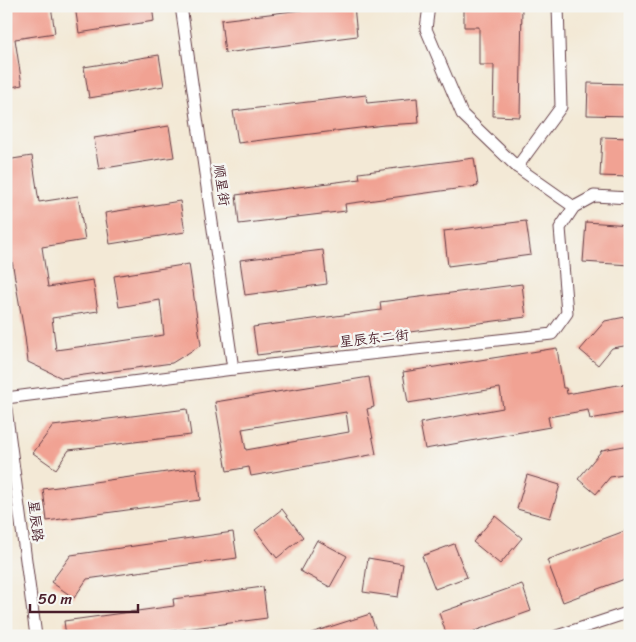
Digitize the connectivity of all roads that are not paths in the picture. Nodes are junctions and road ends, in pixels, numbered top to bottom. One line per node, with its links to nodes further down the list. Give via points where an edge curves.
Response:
1 (181, 6): 7 (street, 顺星街)
2 (429, 6): 4 (street, via 426,28 462,114)
3 (558, 6): 4 (street, via 561,107)
4 (517, 168): 6 (street)
5 (630, 198): 6 (street, via 594,196)
6 (574, 207): 7 (street, 星辰东二街, via 560,228 567,313 552,334)
7 (233, 369): 8 (street, 星辰东二街)
8 (6, 398)
9 (6, 409): 11 (street, 星辰路)
10 (630, 612): 12 (street)
11 (36, 636)
12 (557, 636)

